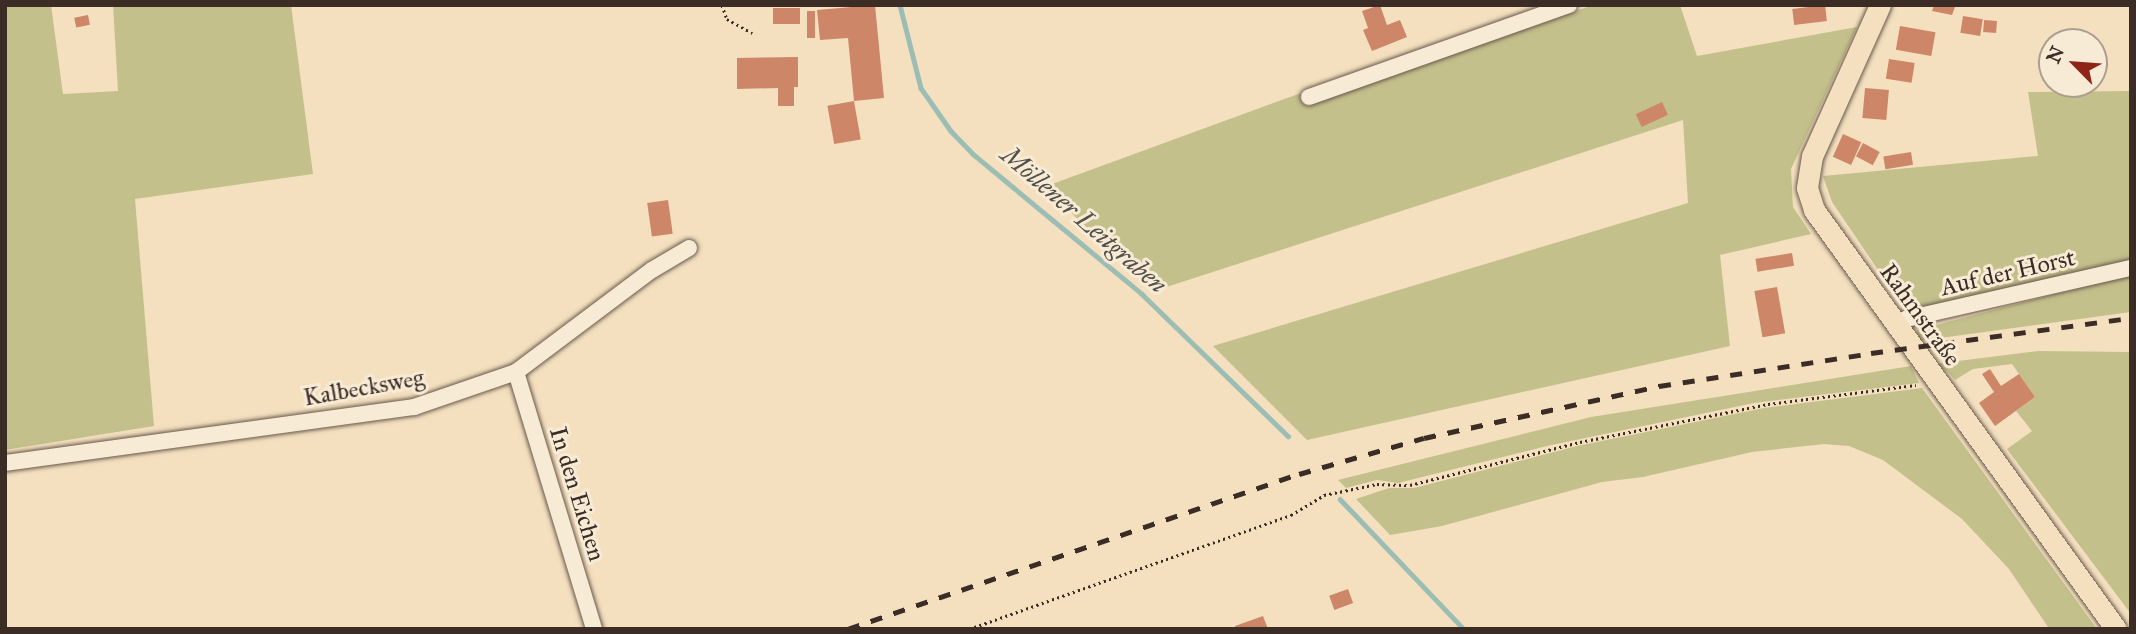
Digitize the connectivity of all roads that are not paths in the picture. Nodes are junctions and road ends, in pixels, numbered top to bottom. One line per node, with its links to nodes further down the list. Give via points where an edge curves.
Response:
1 (1569, 5): 3 (street)
2 (1880, 5): 6 (main road, Rahmstraße, via 1822,130 1807,188 1814,210)
3 (1309, 96)
4 (689, 248): 7 (street, Kalbecksweg, via 652,270)
5 (2131, 268): 6 (street, Auf der Horst, via 1906,319)
6 (1896, 326): 10 (main road, Rahmstraße)
7 (516, 372): 8 (street, Kalbecksweg, via 414,407); 9 (street, In den Eichen)
8 (5, 463)
9 (594, 629)
10 (2116, 629)

